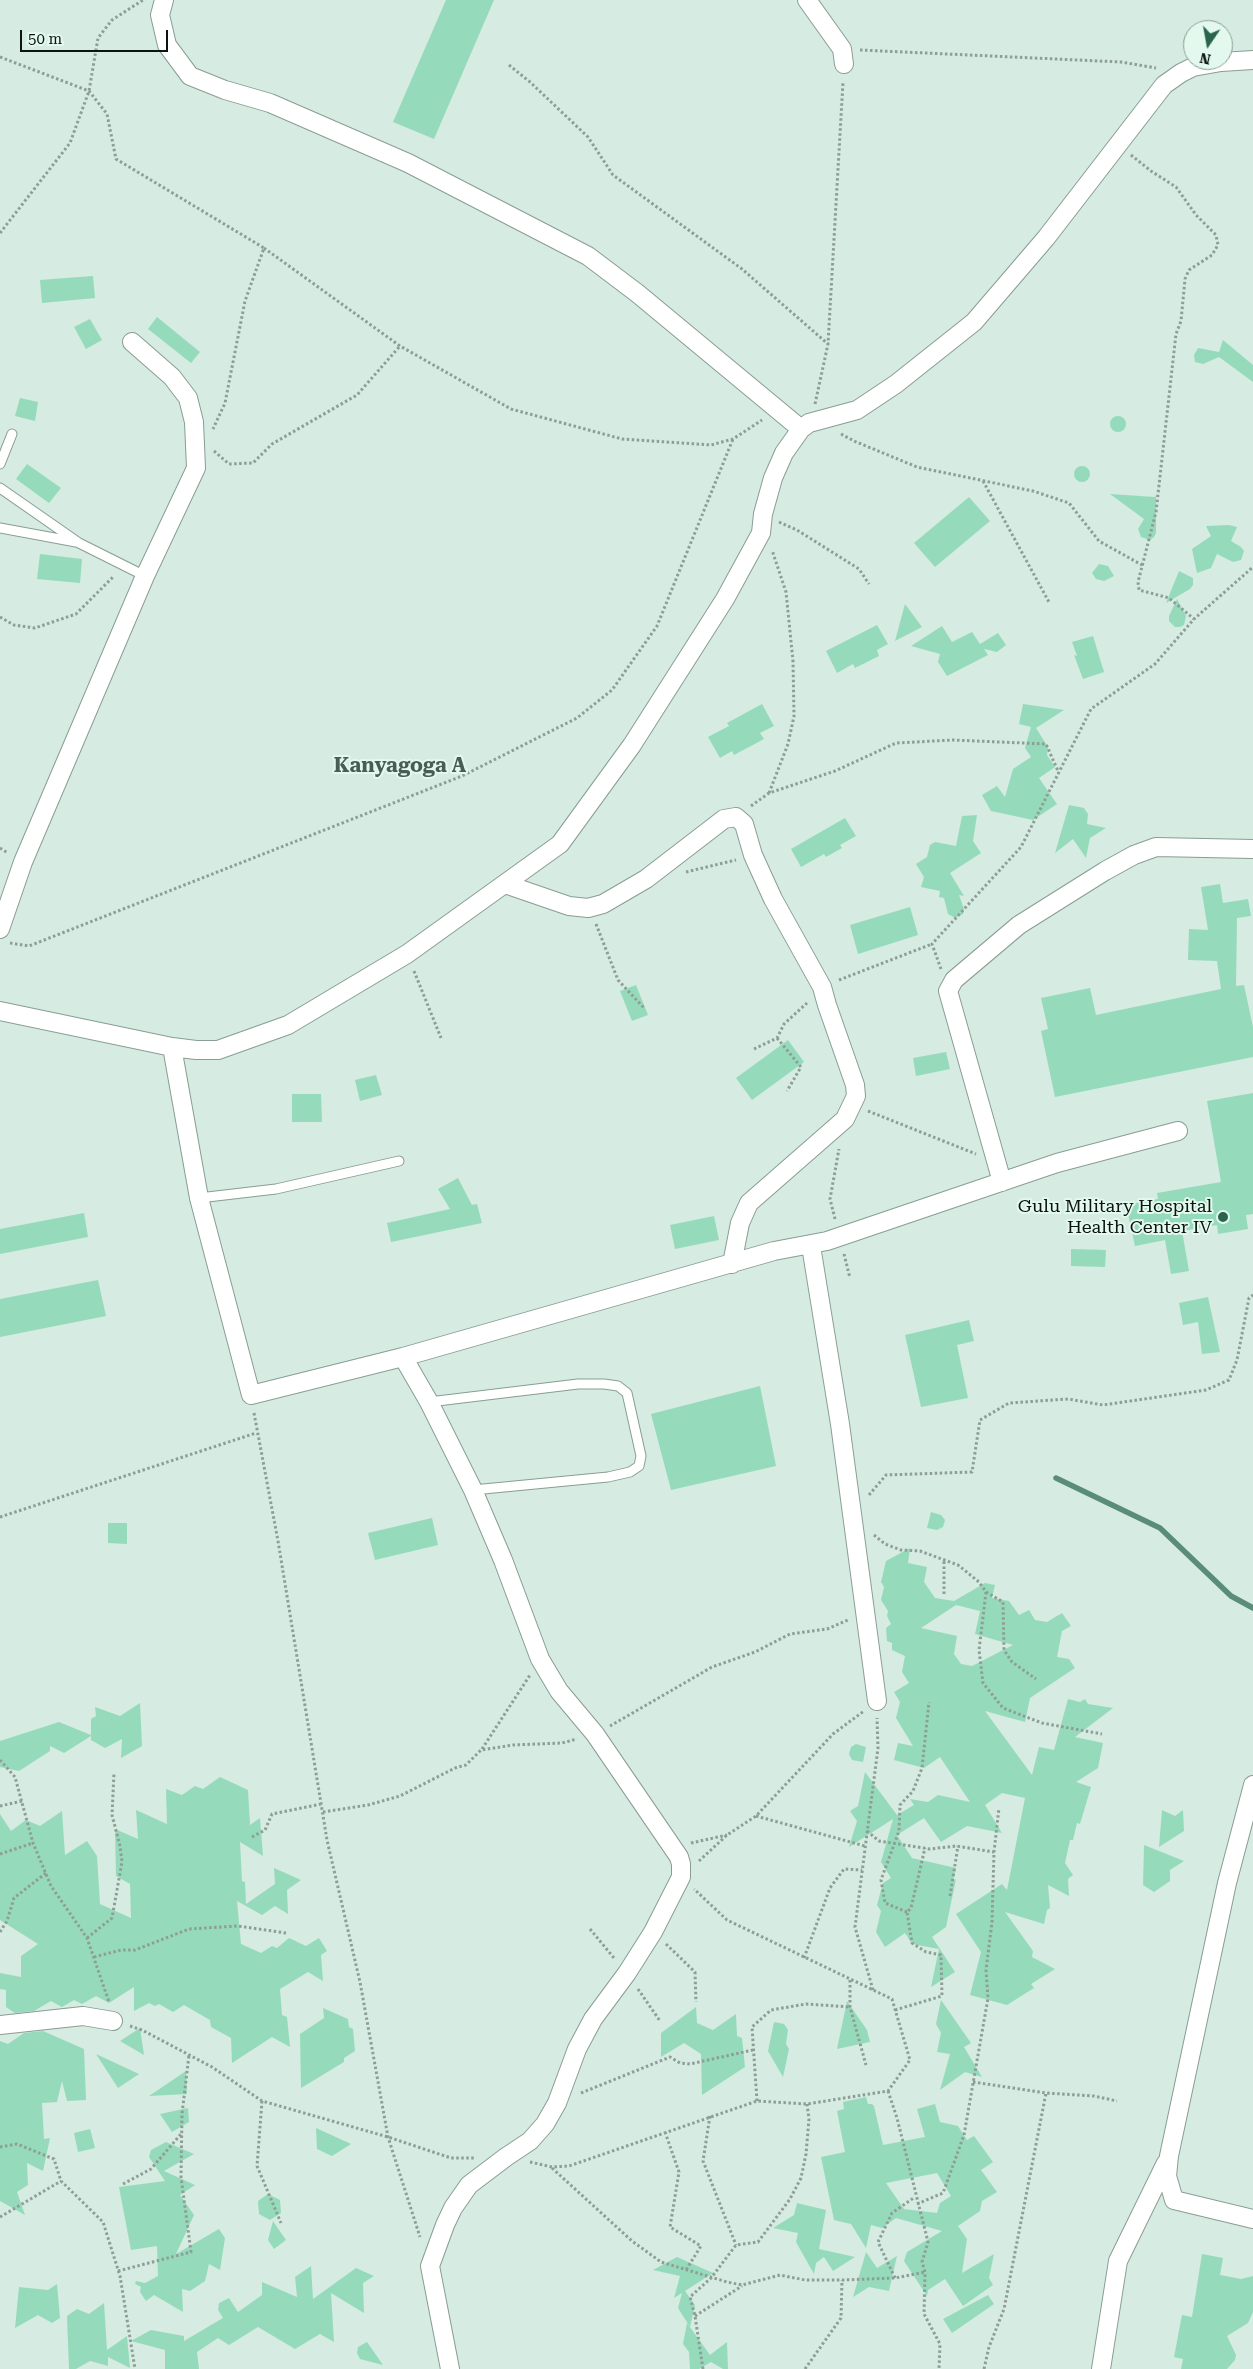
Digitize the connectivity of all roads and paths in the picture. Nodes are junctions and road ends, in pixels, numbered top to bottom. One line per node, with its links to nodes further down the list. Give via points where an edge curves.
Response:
1 (143, 0): 9 (path, via 112,20 98,38)
2 (164, 0): 16 (street, via 160,15 167,45 190,76 270,103 408,163 588,256)
3 (806, 0): 4 (street)
4 (843, 56): 8 (path, via 1120,62); 14 (path)
5 (0, 57): 9 (path)
6 (1253, 60): 8 (street, via 1193,67)
7 (509, 65): 14 (path, via 588,137 613,175 742,269)
8 (1181, 73): 10 (street, via 1164,85)
9 (89, 90): 11 (path, via 70,142); 12 (path, via 107,114 116,159)
10 (1118, 145): 17 (street, via 1046,238 974,322 856,410); 29 (path, via 1176,187 1196,215 1216,235 1218,245 1212,255 1189,270 1186,279 1181,321 1176,334 1156,512)
11 (0, 234)
12 (264, 248): 15 (path); 19 (path, via 245,301 225,403)
13 (132, 342): 32 (street, via 172,377 188,398 194,422 196,468)
14 (828, 344): 17 (path)
15 (400, 346): 20 (path, via 520,411 622,439 711,445); 21 (path, via 357,395 272,444 253,463 229,464)
16 (778, 411): 17 (street); 20 (path)
17 (810, 424): 23 (path, via 917,467); 25 (street, via 784,453)
18 (12, 434): 22 (lane)
19 (210, 435)
20 (733, 439): 46 (path, via 657,626 612,690 576,718 462,776 29,946)
21 (212, 448)
22 (0, 464)
23 (983, 481): 29 (path, via 1033,491 1069,503 1099,541); 34 (path)
24 (0, 488): 28 (lane)
25 (763, 514): 27 (street); 33 (path, via 797,530 860,569)
26 (0, 528): 28 (lane)
27 (761, 533): 38 (path, via 774,553 786,592 793,660 794,716 788,744); 43 (street, via 725,599 632,745 572,828 560,844)
28 (79, 543): 30 (lane)
29 (1142, 565): 36 (path, via 1139,590 1169,598)
30 (124, 567): 32 (lane); 35 (path, via 76,614 35,628 14,625)
31 (1253, 567): 36 (path)
32 (145, 576): 45 (street, via 23,862)
33 (869, 584)
34 (1050, 604)
35 (0, 617)
36 (1194, 619): 37 (path, via 1155,664 1091,709)
37 (1058, 771): 38 (path, via 1046,744 953,740 896,743 835,770); 47 (path, via 1021,847)
38 (769, 793): 39 (path)
39 (736, 817): 41 (street, via 744,824); 44 (street, via 724,819 646,879 603,904)
40 (1253, 849): 50 (street, via 1156,847 1134,855 1019,925 954,980)
41 (754, 856): 42 (path); 49 (street, via 772,899)
42 (685, 872)
43 (506, 884): 44 (street, via 568,906); 48 (street)
44 (588, 908): 51 (path, via 618,980)
45 (0, 929)
46 (0, 941)
47 (932, 944): 49 (path); 50 (path)
48 (407, 954): 53 (path); 55 (street, via 288,1025 218,1050)
49 (823, 991): 54 (path, via 784,1024); 58 (street, via 855,1085 856,1096)
50 (948, 991): 61 (street)
51 (645, 1009)
52 (0, 1010): 55 (street)
53 (441, 1038)
54 (777, 1038): 56 (path); 57 (path, via 801,1067)
55 (172, 1047): 63 (street)
56 (754, 1049)
57 (786, 1091)
58 (849, 1112): 61 (path); 64 (path, via 830,1199); 66 (street, via 749,1203 740,1223)
59 (1178, 1131): 62 (street, via 1130,1142)
60 (399, 1161): 63 (lane, via 276,1189)
61 (995, 1161): 62 (street)
62 (1002, 1182): 64 (street)
63 (199, 1198): 70 (street)
64 (840, 1237): 65 (street); 67 (path)
65 (810, 1246): 66 (street, via 774,1251); 74 (street)
66 (732, 1264): 69 (street)
67 (850, 1278)
68 (1253, 1295): 74 (path, via 1249,1298 1237,1360 1229,1380 1206,1390 1103,1405 1068,1399 1009,1403 980,1420 972,1472 886,1475)
69 (403, 1357): 70 (street); 71 (street)
70 (251, 1395): 72 (path)
71 (429, 1402): 73 (street); 73 (lane, via 586,1384 618,1386 627,1394 641,1456 639,1466 630,1472)
72 (256, 1433): 75 (path); 91 (path, via 278,1541)
73 (472, 1490): 80 (street, via 503,1560)
74 (852, 1515): 76 (path, via 885,1544); 79 (street)
75 (0, 1517)
76 (944, 1560): 77 (path, via 958,1565); 78 (path)
77 (986, 1592): 81 (path, via 1003,1602 1004,1650 1012,1662); 85 (path, via 979,1650 983,1683 991,1695 1003,1708 1042,1723)
78 (944, 1594)
79 (865, 1612): 82 (street); 84 (path, via 827,1630 790,1634 755,1652 712,1667)
80 (540, 1659): 84 (street, via 558,1691); 86 (path)
81 (1036, 1679)
82 (877, 1700): 95 (path, via 833,1734); 96 (path, via 878,1748)
83 (930, 1702): 100 (path, via 922,1768 913,1791 900,1805 899,1831)
84 (595, 1734): 86 (path, via 562,1743); 103 (street)
85 (1102, 1734)
86 (481, 1750): 94 (path, via 466,1765 400,1796)
87 (0, 1760): 90 (path, via 15,1777)
88 (114, 1773): 115 (path, via 112,1815 122,1862 112,1918)
89 (1253, 1785): 141 (street, via 1227,1883)
90 (22, 1801): 92 (path); 99 (path)
91 (321, 1804): 94 (path); 98 (path, via 272,1814 265,1830)
92 (0, 1806)
93 (999, 1808): 105 (path)
94 (322, 1812): 139 (path, via 360,1982)
95 (756, 1816): 97 (path); 101 (path)
96 (867, 1831): 100 (path, via 879,1840); 101 (path)
97 (727, 1835): 103 (path); 109 (path)
98 (252, 1836)
99 (33, 1843): 106 (path); 108 (path)
100 (893, 1843): 104 (path); 111 (path, via 880,1880 885,1903)
101 (865, 1846): 107 (path)
102 (958, 1846): 104 (path); 105 (path); 110 (path)
103 (672, 1847): 109 (street, via 681,1864)
104 (925, 1848): 111 (path, via 911,1908)
105 (994, 1852): 128 (path, via 992,1922 986,1970 988,1998)
106 (0, 1854)
107 (862, 1870): 117 (path, via 844,1869 830,1888); 119 (path, via 855,1927)
108 (46, 1873): 112 (path, via 14,1898); 115 (path, via 50,1886)
109 (681, 1877): 113 (street); 117 (path, via 727,1920)
110 (950, 1896)
111 (907, 1912): 122 (path, via 912,1943 926,1952 941,1955 942,1996)
112 (0, 1932)
113 (653, 1932): 120 (path, via 695,1972); 134 (street, via 593,2019 577,2049)
114 (286, 1933): 116 (path, via 238,1926 189,1929 135,1950)
115 (87, 1938): 116 (path)
116 (94, 1957): 123 (path)
117 (804, 1958): 118 (path)
118 (850, 1980): 119 (path); 121 (path)
119 (873, 1991): 122 (path, via 892,2000)
120 (696, 2002)
121 (850, 2007): 125 (path, via 806,2004 771,2010 752,2027); 127 (path)
122 (895, 2010): 129 (path, via 910,2060)
123 (113, 2021): 124 (street, via 83,2016); 126 (path, via 142,2030)
124 (0, 2025)
125 (752, 2050): 131 (path); 134 (path, via 690,2064 670,2057)
126 (189, 2054): 132 (path); 138 (path)
127 (866, 2065)
128 (973, 2082): 130 (path); 147 (path, via 964,2135 943,2193)
129 (888, 2091): 135 (path); 146 (path)
130 (1046, 2093): 133 (path); 166 (path, via 1004,2309)
131 (757, 2100): 135 (path); 136 (path)
132 (262, 2101): 139 (path); 150 (path, via 257,2166)
133 (1117, 2101)
134 (557, 2103): 142 (street, via 530,2141)
135 (807, 2104): 152 (path, via 809,2118 802,2178 758,2242)
136 (710, 2115): 137 (path); 152 (path, via 703,2161)
137 (665, 2132): 143 (path, via 569,2166); 153 (path, via 679,2172 670,2227 701,2246)
138 (182, 2134): 145 (path, via 151,2169); 154 (path, via 181,2177 191,2252)
139 (388, 2137): 142 (path, via 451,2158); 151 (path)
140 (0, 2147): 144 (path, via 17,2144 54,2159)
141 (1169, 2156): 149 (street, via 1167,2176 1174,2200); 167 (street, via 1118,2261)
142 (506, 2157): 143 (path); 162 (street, via 470,2185 453,2208 430,2266)
143 (552, 2167): 153 (path, via 632,2241 661,2262)
144 (61, 2182): 148 (path); 154 (path, via 103,2222)
145 (123, 2184)
146 (915, 2197): 147 (path); 157 (path, via 892,2213 878,2242)
147 (917, 2204): 155 (path, via 928,2242 922,2262)
148 (0, 2217)
149 (1253, 2219)
150 (281, 2223)
151 (421, 2238)
152 (736, 2245): 156 (path)
153 (686, 2270): 156 (path)
154 (118, 2271): 161 (path)
155 (926, 2272): 157 (path); 165 (path, via 924,2314 940,2344)
156 (712, 2278): 159 (path); 160 (path, via 690,2297)
157 (895, 2278): 158 (path)
158 (842, 2280): 159 (path, via 780,2276); 164 (path, via 841,2318)
159 (742, 2285): 160 (path)
160 (695, 2316): 163 (path)
161 (134, 2369)
162 (450, 2369)
163 (703, 2369)
164 (805, 2369)
165 (939, 2369)
166 (984, 2369)
167 (1101, 2369)

